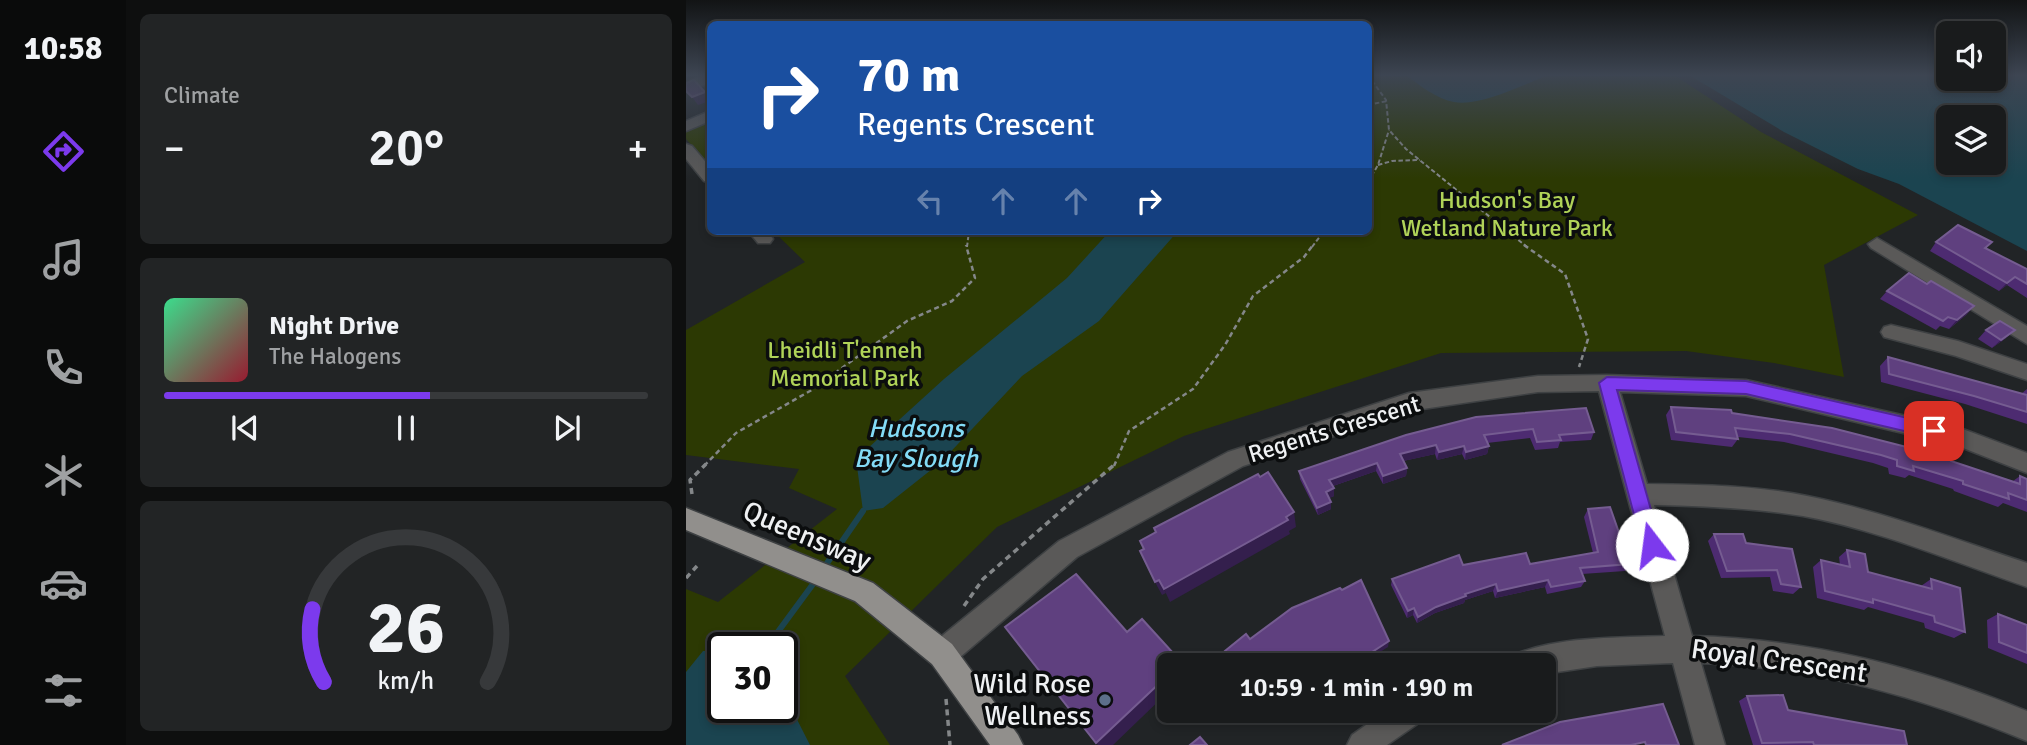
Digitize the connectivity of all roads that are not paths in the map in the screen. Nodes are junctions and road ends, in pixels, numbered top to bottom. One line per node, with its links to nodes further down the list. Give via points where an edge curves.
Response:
1 (707, 117): 2 (street)
2 (686, 125)
3 (686, 149): 4 (street)
4 (707, 174)
5 (1877, 244): 7 (street)
6 (1891, 332): 8 (street)
7 (2027, 337)
8 (2027, 372)
9 (1607, 383): 10 (street, Regents Crescent, via 1746,387 1960,437); 11 (street); 15 (street, Regents Crescent, via 1538,384 1409,402 1236,459 1069,549)
10 (2027, 463)
11 (1637, 494): 13 (street, via 1744,497 1805,506 1858,518); 14 (street)
12 (689, 507): 15 (main road, Queensway, via 864,592)
13 (2027, 575)
14 (1680, 647): 16 (street, Royal Crescent); 18 (street, Royal Crescent, via 1795,657 1888,675 1976,703); 21 (street)
15 (942, 654): 19 (main road, Queensway)
16 (1556, 656)
17 (1393, 723): 20 (street)
18 (2027, 726)
19 (1008, 745)
20 (1362, 745)
21 (1710, 745)

